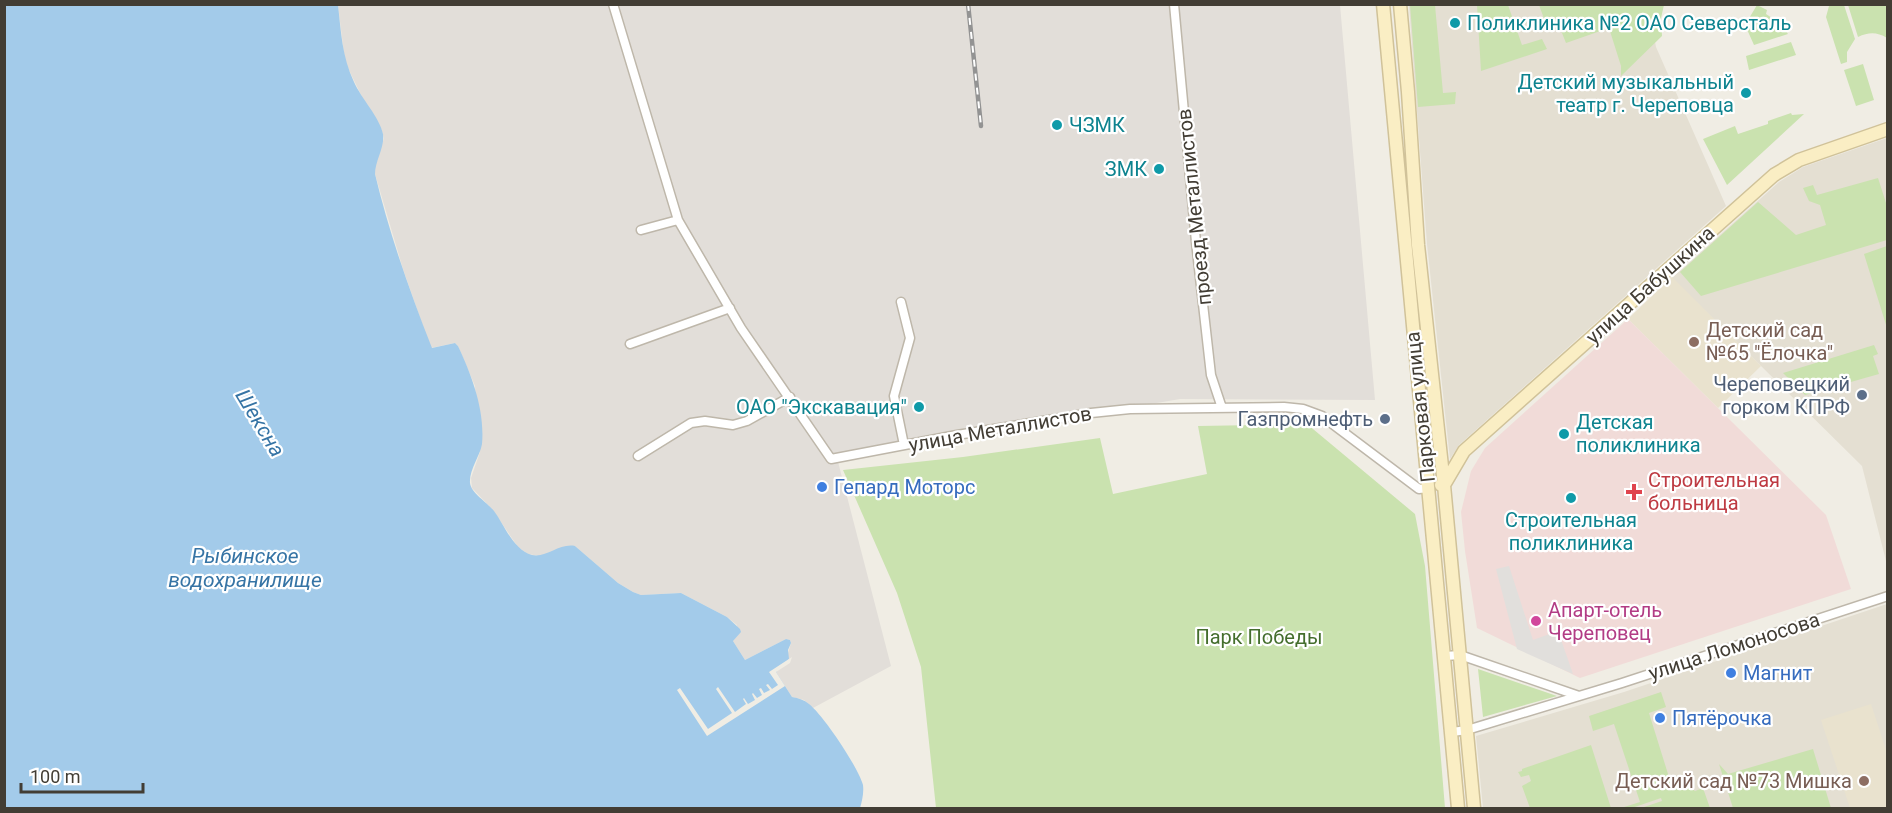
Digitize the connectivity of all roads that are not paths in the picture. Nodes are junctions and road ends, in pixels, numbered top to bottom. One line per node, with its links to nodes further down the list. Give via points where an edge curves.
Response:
1 (613, 4): 6 (street, улица Металлистов)
2 (1174, 4): 12 (street, проезд Металлистов, via 1211,375)
3 (1383, 4): 16 (main road, Парковая улица)
4 (1400, 4): 15 (main road, Парковая улица, via 1418,245)
5 (1887, 129): 15 (main road, улица Бабушкина, via 1799,160 1774,175 1464,451)
6 (678, 219): 7 (street); 9 (street, улица Металлистов)
7 (641, 230)
8 (901, 302): 13 (street, via 910,338 894,396)
9 (730, 308): 10 (street); 11 (street, улица Металлистов)
10 (630, 344)
11 (790, 397): 13 (street, улица Металлистов, via 831,459); 14 (street, via 733,425 691,423)
12 (1222, 408): 13 (street, улица Металлистов, via 1091,412); 16 (street, улица Металлистов, via 1303,409 1322,416 1419,489)
13 (904, 445)
14 (638, 456)
15 (1444, 485): 16 (main road); 18 (main road, Парковая улица)
16 (1428, 488): 19 (main road, Парковая улица)
17 (1887, 596): 20 (street, улица Ломоносова)
18 (1460, 655): 19 (street); 20 (street); 21 (main road, Парковая улица)
19 (1445, 656): 22 (main road, Парковая улица)
20 (1580, 696): 21 (street, улица Ломоносова)
21 (1467, 730): 22 (street, улица Ломоносова); 24 (main road, Парковая улица)
22 (1452, 732): 23 (main road, Парковая улица)
23 (1458, 808)
24 (1474, 808)

